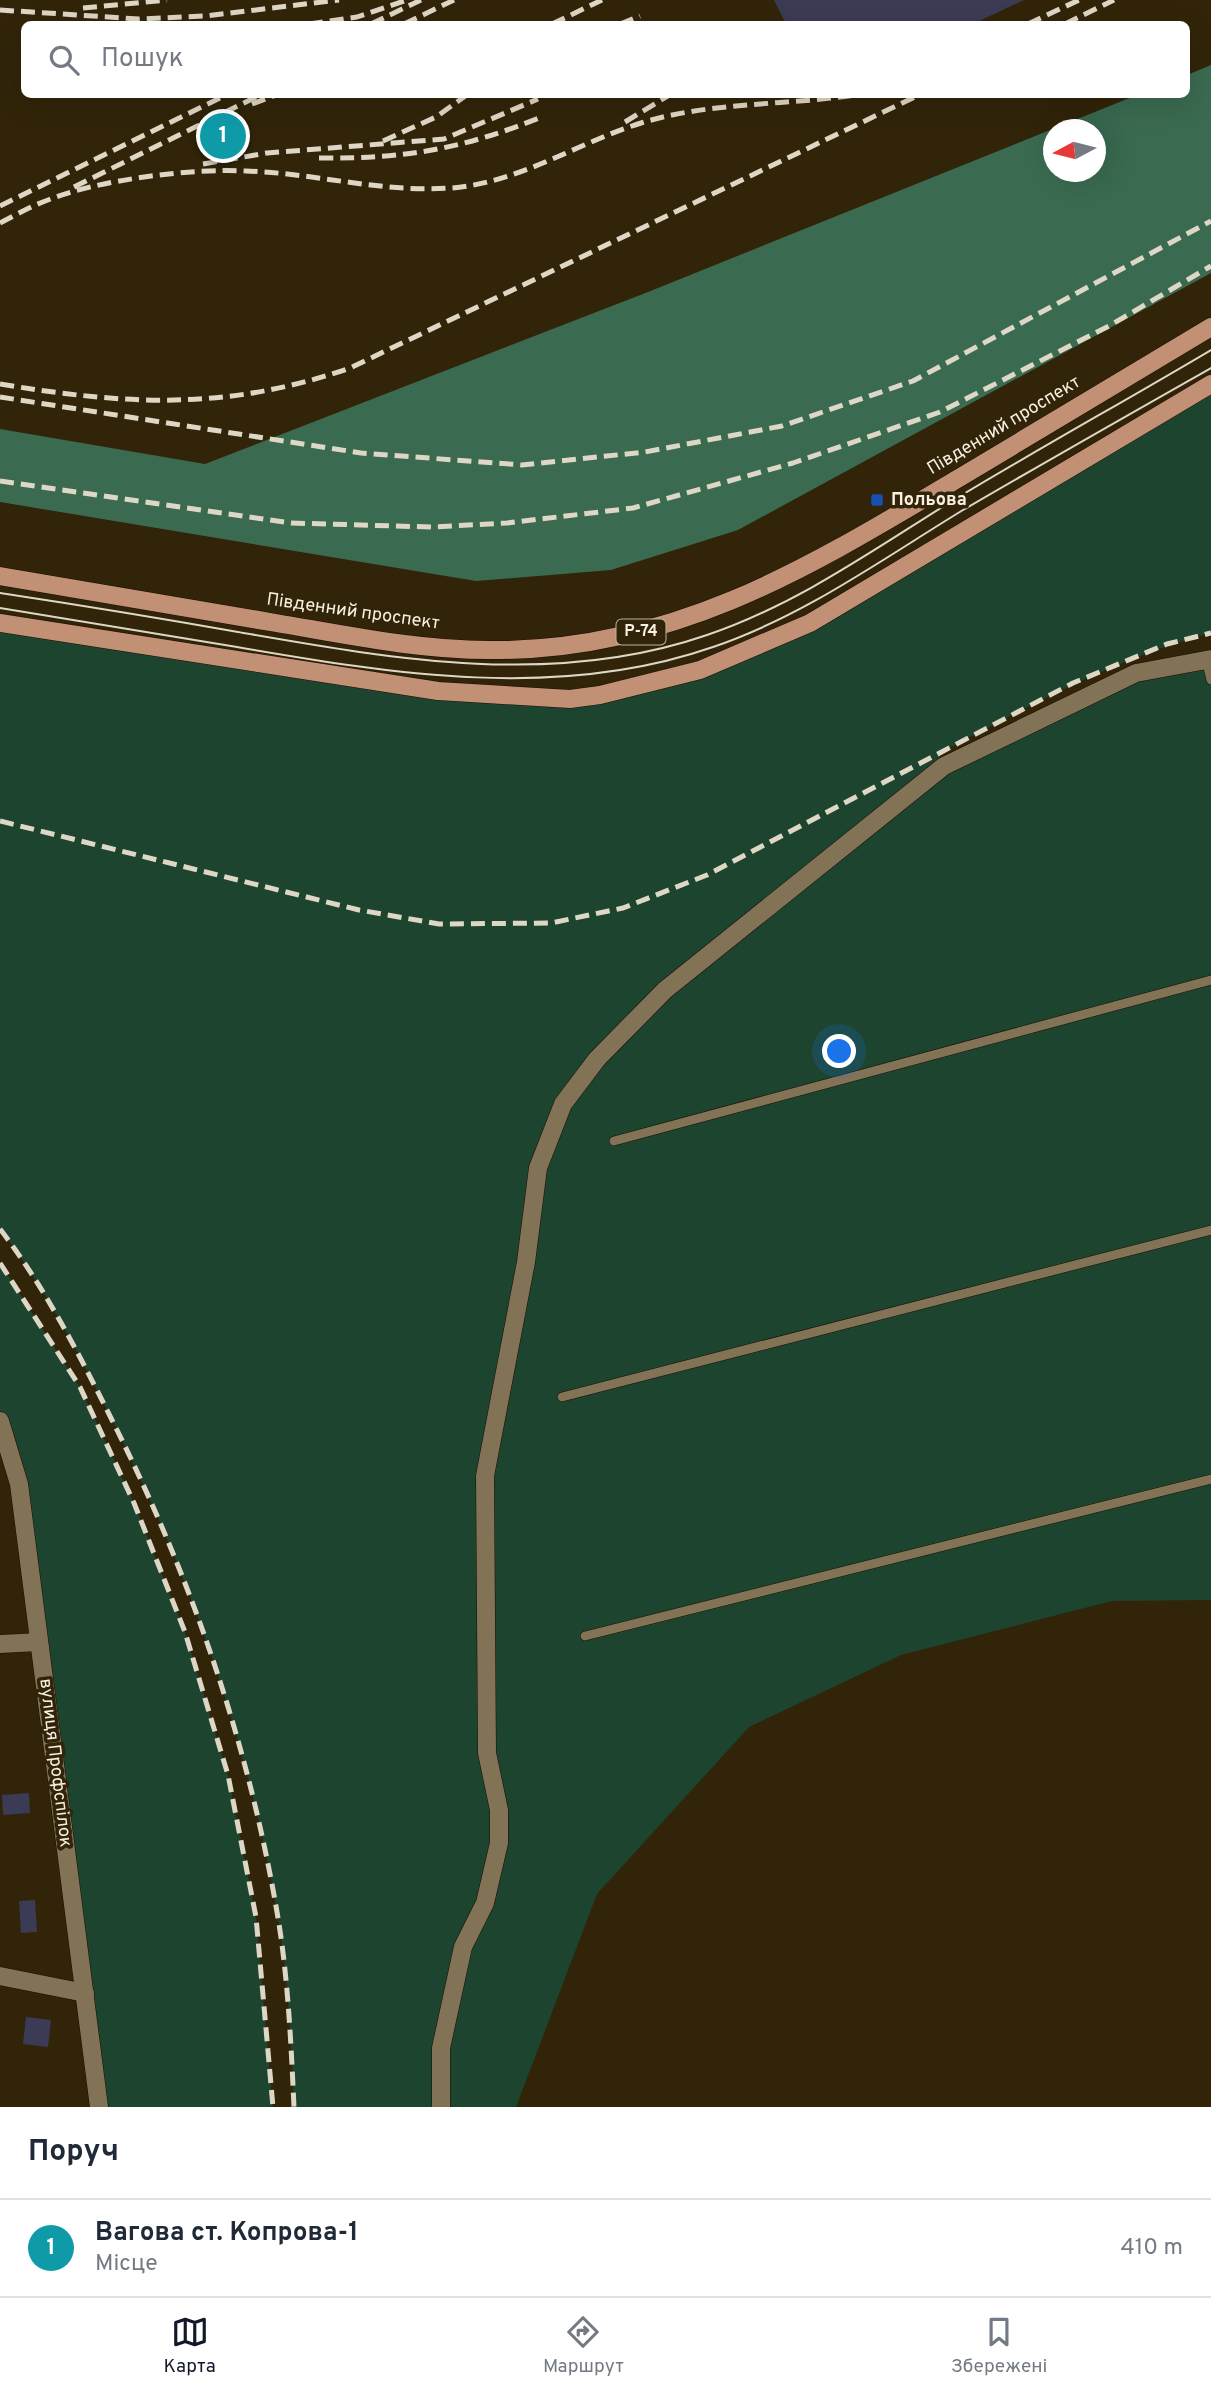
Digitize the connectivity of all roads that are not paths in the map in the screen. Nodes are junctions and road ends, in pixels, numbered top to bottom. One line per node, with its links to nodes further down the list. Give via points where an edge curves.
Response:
1 (1211, 327): 3 (main road, Південний проспект / Р-74, via 823,557 697,616 614,639 487,650 395,643)
2 (1211, 384): 4 (main road, via 810,623 700,670 600,695 570,699 438,691)
3 (0, 576)
4 (0, 623)
5 (1208, 659): 6 (lane); 19 (street, via 1136,673 944,766 665,990 597,1059 563,1104 538,1168 526,1262 485,1476 486,1753 499,1811 499,1843 485,1903 463,1947 441,2048)
6 (1211, 680)
7 (1211, 980): 8 (lane)
8 (614, 1141)
9 (1211, 1230): 10 (lane)
10 (562, 1397)
11 (0, 1421): 14 (street, вулиця Профспілок, via 19,1484)
12 (1211, 1479): 13 (lane)
13 (585, 1636)
14 (39, 1642): 15 (street); 17 (street, вулиця Профспілок)
15 (0, 1644)
16 (0, 1976): 17 (street)
17 (85, 1993): 18 (street, вулиця Профспілок)
18 (99, 2107)
19 (441, 2107)

